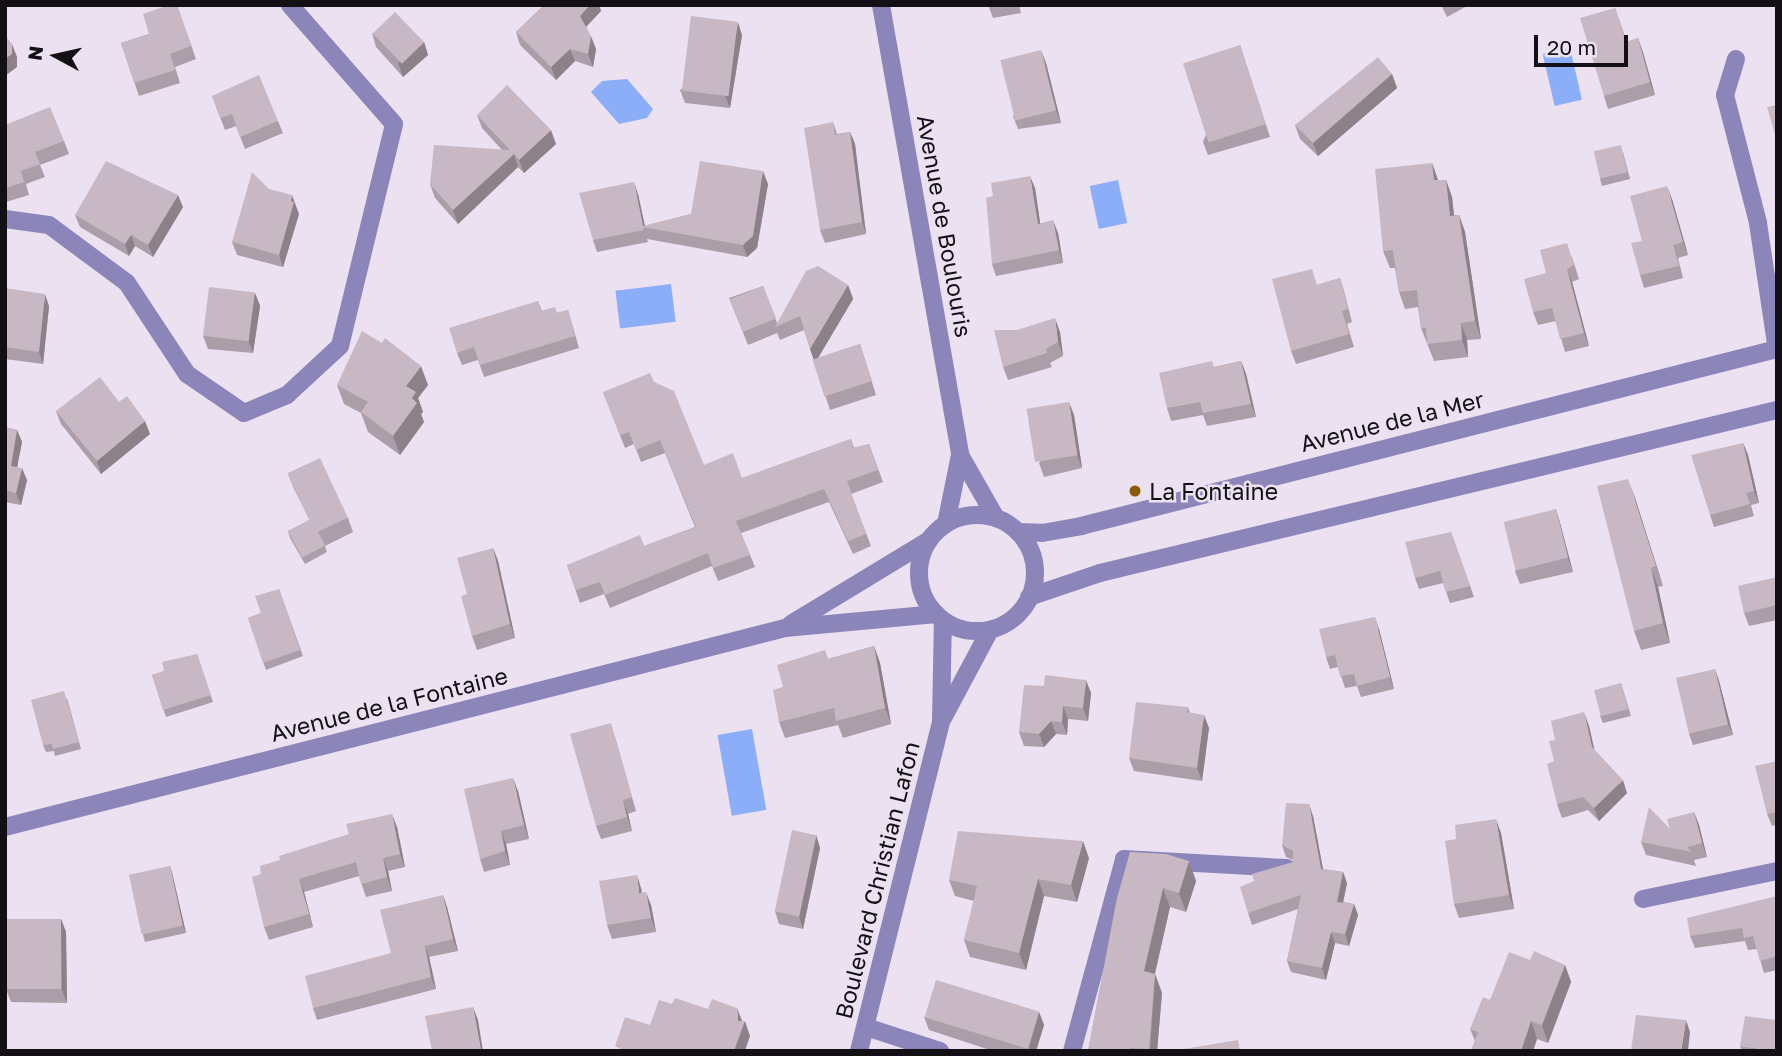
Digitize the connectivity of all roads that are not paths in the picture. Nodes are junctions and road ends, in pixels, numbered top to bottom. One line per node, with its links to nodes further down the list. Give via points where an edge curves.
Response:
1 (290, 5): 4 (street, via 394,124 340,346 286,396 244,413 187,374 127,283 48,225)
2 (881, 5): 7 (street, Avenue de Boulouris)
3 (1736, 59): 5 (street, via 1725,95 1758,223)
4 (5, 219)
5 (1777, 349): 10 (street, Avenue de la Mer, via 1081,526)
6 (1777, 410): 12 (street, via 1100,573)
7 (960, 455): 8 (street, Avenue de Boulouris); 9 (street, Avenue de Boulouris)
8 (996, 518): 9 (street, via 970,515); 10 (street)
9 (946, 524): 11 (street)
10 (1018, 532): 12 (street, via 1034,563)
11 (929, 540): 13 (street, via 919,578); 14 (street, Avenue de la Fontaine)
12 (1030, 597): 15 (street, via 1020,612)
13 (939, 617): 14 (street, Avenue de la Fontaine); 15 (street, via 973,631); 16 (street, Boulevard Christian Lafon)
14 (785, 628): 17 (street, Avenue de la Fontaine)
15 (990, 630): 16 (street, Boulevard Christian Lafon)
16 (941, 721): 21 (street, Boulevard Christian Lafon)
17 (5, 827)
18 (1287, 868): 24 (street, via 1124,859)
19 (1777, 871): 20 (street)
20 (1643, 899)
21 (866, 1027): 22 (street, Boulevard Christian Lafon); 23 (street)
22 (859, 1051)
23 (940, 1051)
24 (1072, 1051)

